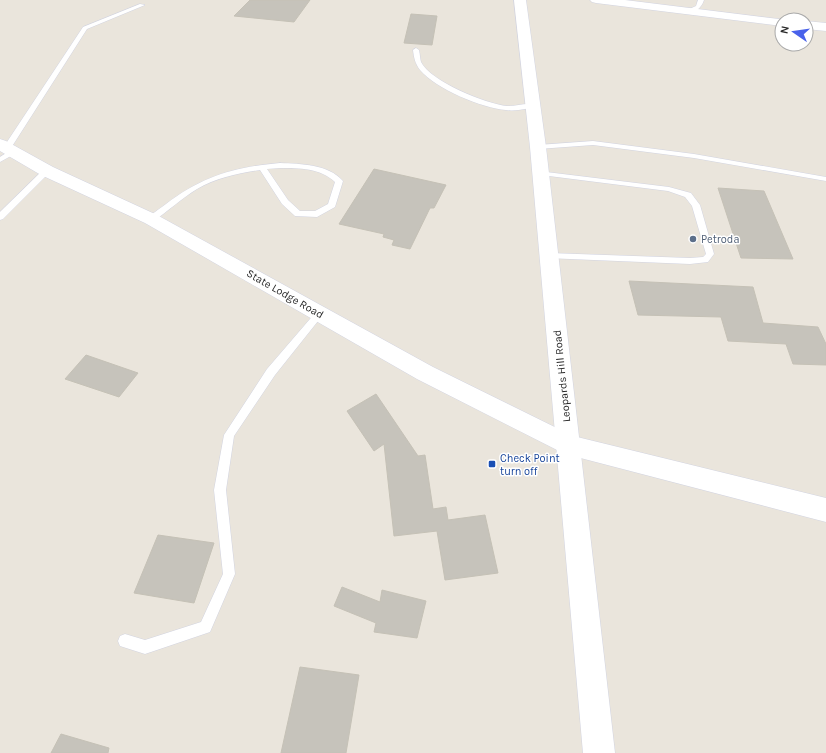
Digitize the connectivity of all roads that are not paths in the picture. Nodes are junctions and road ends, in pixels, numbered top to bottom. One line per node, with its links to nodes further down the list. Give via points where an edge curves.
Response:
1 (520, 0): 10 (main road, Leopards Hill Road)
2 (596, 0): 5 (street)
3 (701, 0): 5 (lane, via 700,6)
4 (142, 5): 12 (lane, via 85,28)
5 (687, 12): 6 (street)
6 (774, 21)
7 (814, 26): 8 (street)
8 (826, 27)
9 (416, 50): 10 (lane, via 419,63 433,78 451,88 488,105 506,108)
10 (533, 106): 11 (main road, Leopards Hill Road)
11 (538, 147): 15 (main road, Leopards Hill Road); 16 (lane, via 593,143 694,156)
12 (5, 151): 14 (main road, State Lodge Road)
13 (262, 167): 13 (lane, via 304,167 328,172 339,181 332,205 317,214 298,214 285,202); 18 (lane, via 245,169 200,184)
14 (47, 171): 17 (lane); 18 (main road, State Lodge Road)
15 (541, 173): 19 (main road, Leopards Hill Road); 19 (lane, via 669,189 688,195 696,205 710,254 705,260 690,261)
16 (826, 179)
17 (0, 217)
18 (151, 219): 20 (main road, State Lodge Road)
19 (549, 256): 21 (main road, Leopards Hill Road)
20 (319, 314): 21 (main road, State Lodge Road, via 425,373); 23 (lane, via 271,372 230,435 220,490 229,574 205,627 145,647)
21 (569, 445): 22 (street); 24 (main road, Leopards Hill Road)
22 (826, 510)
23 (125, 641)
24 (599, 753)

